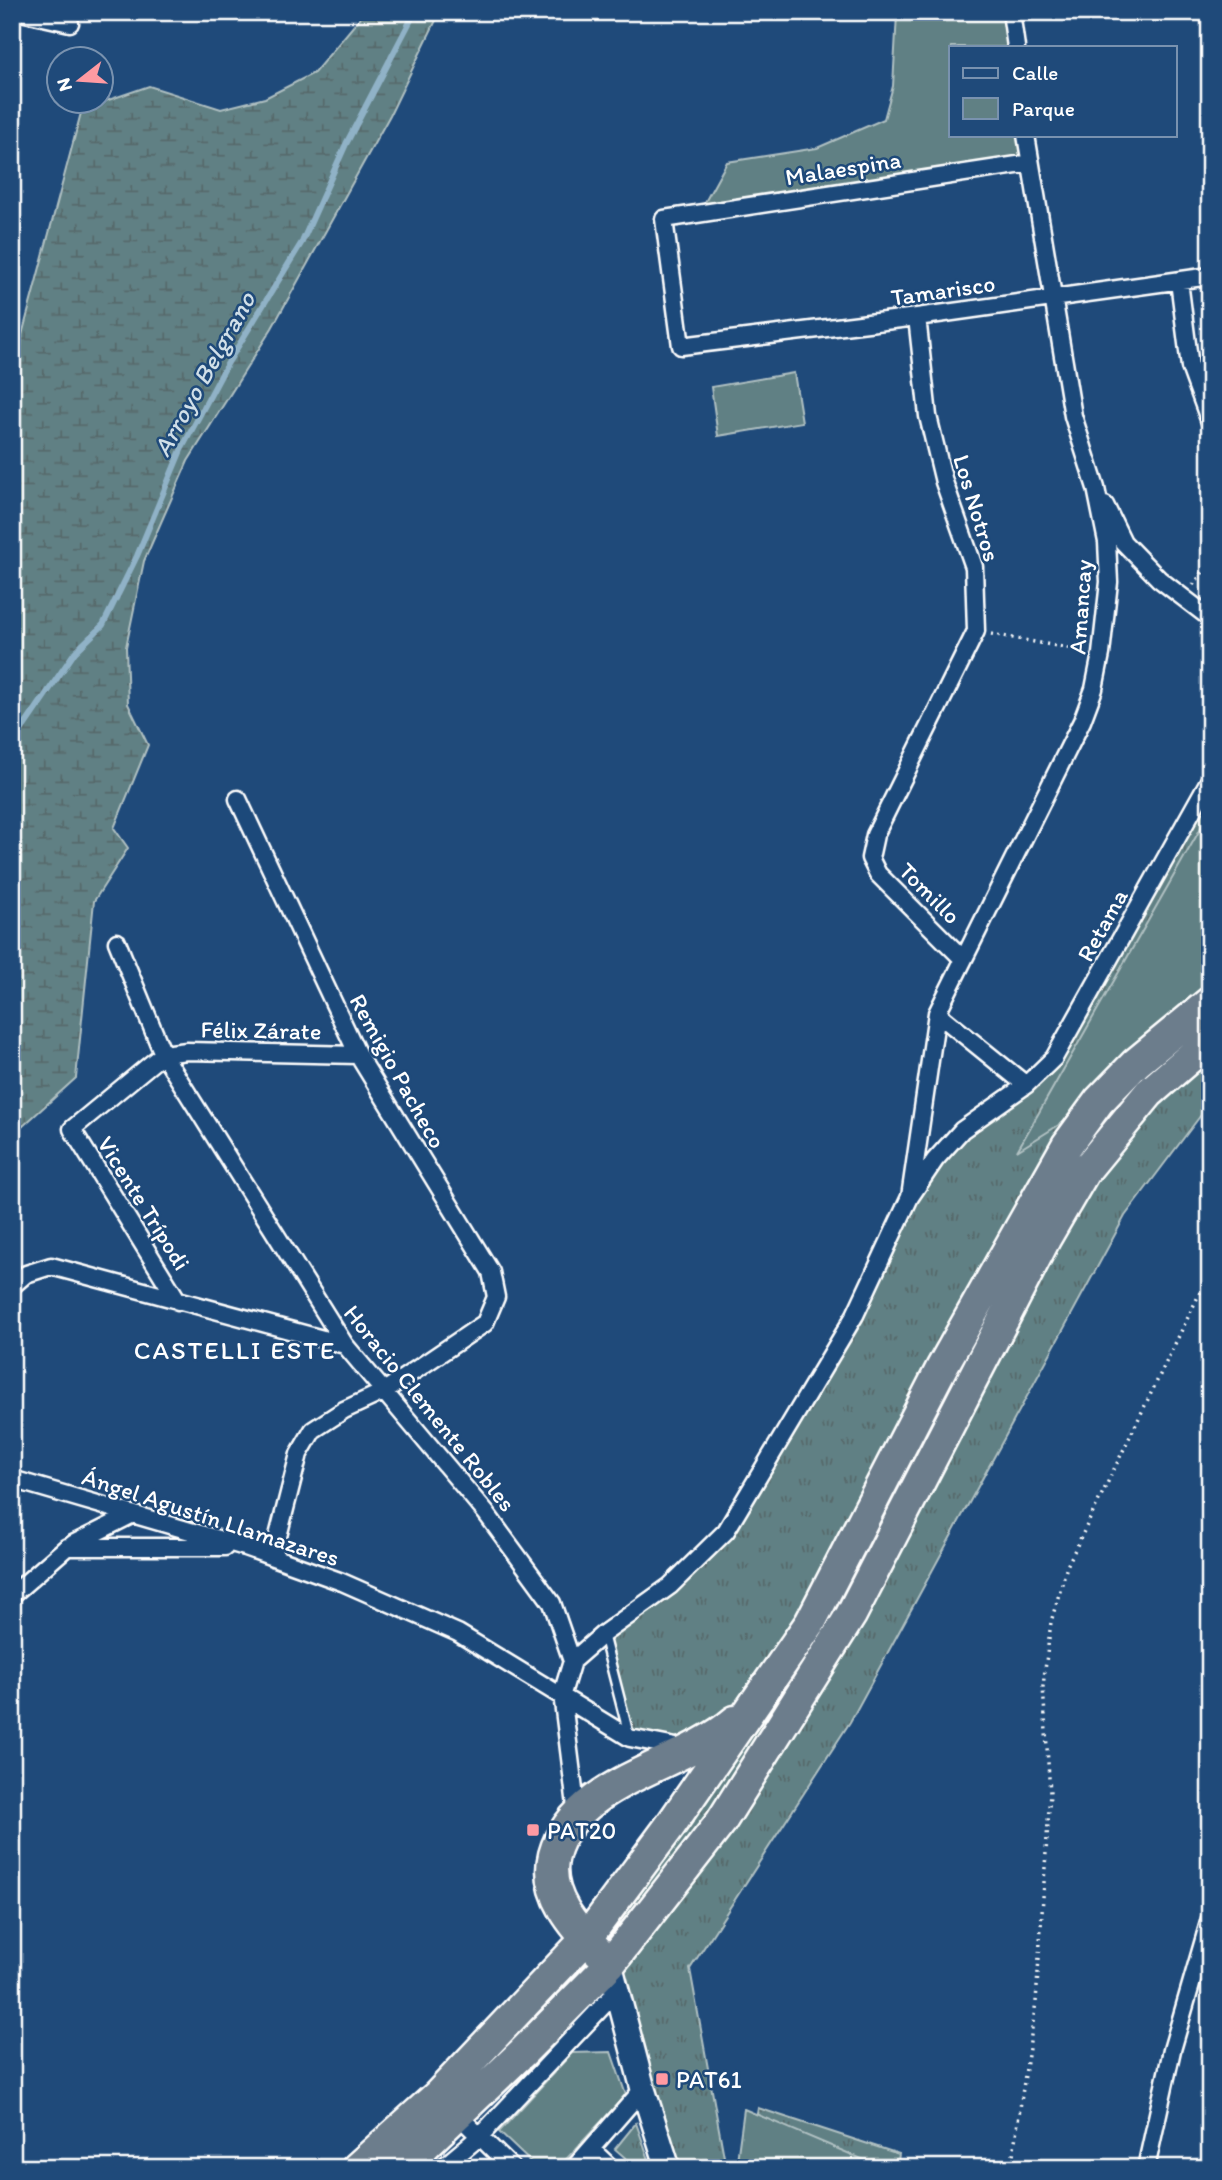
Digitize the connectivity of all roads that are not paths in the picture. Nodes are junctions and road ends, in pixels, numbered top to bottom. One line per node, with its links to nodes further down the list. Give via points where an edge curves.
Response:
1 (21, 12): 3 (street)
2 (1011, 12): 4 (street)
3 (70, 23)
4 (1016, 46)
5 (1026, 136): 6 (street, Amancay)
6 (1030, 163): 9 (street, Amancay); 11 (street, Malaespina, via 664,219)
7 (1210, 276): 8 (street, Tamarisco)
8 (1179, 281): 9 (street, Tamarisco); 12 (street, via 1190,367)
9 (1054, 298): 10 (street, Tamarisco); 13 (street, Amancay, via 1073,415)
10 (917, 317): 11 (street, Tamarisco); 17 (street, Los Notros, via 928,416 944,482 974,567 976,631 876,835)
11 (681, 346)
12 (1210, 422)
13 (1096, 488): 14 (street, via 1124,542 1159,579); 19 (street, Amancay, via 1109,582 1094,689)
14 (1210, 618)
15 (1210, 779): 25 (street, Retama, via 1054,1058)
16 (238, 799): 24 (street, Remigio Pacheco)
17 (870, 858): 19 (street, Tomillo, via 878,874)
18 (117, 942): 23 (street, Horacio Clemente Robles)
19 (962, 958): 21 (street, Amancay)
20 (1210, 1002): 40 (highway, via 1136,1063 1099,1101 1067,1145 942,1367 810,1623)
21 (937, 1013): 25 (street); 26 (street, Amancay)
22 (1210, 1040): 46 (highway, via 1150,1093 1084,1172 851,1615 721,1822)
23 (163, 1054): 24 (street, Félix Zárate); 28 (street, Vicente Trípodi, via 72,1129); 29 (street, Horacio Clemente Robles)
24 (358, 1055): 30 (street, Remigio Pacheco, via 491,1272 496,1297 485,1323)
25 (1026, 1085): 26 (street, Retama, via 962,1130)
26 (910, 1197): 37 (street, via 855,1315 726,1531 670,1586)
27 (12, 1286): 28 (street, Vicente Trípodi, via 26,1274 51,1266)
28 (178, 1301): 29 (street, Vicente Trípodi)
29 (345, 1346): 30 (street, Horacio Clemente Robles)
30 (383, 1392): 35 (street, via 313,1430 299,1454); 38 (street, Horacio Clemente Robles, via 486,1513 542,1588 563,1629)
31 (12, 1479): 32 (street, Ángel Agustín Llamazares)
32 (133, 1514): 33 (street); 34 (street, Ángel Agustín Llamazares)
33 (67, 1547): 34 (street); 36 (street)
34 (245, 1547): 35 (street, Ángel Agustín Llamazares)
35 (272, 1556): 39 (street, Ángel Agustín Llamazares, via 458,1633)
36 (12, 1595)
37 (603, 1634): 38 (street); 41 (lane)
38 (572, 1661): 39 (street)
39 (562, 1694): 41 (street, Ángel Agustín Llamazares); 43 (street)
40 (755, 1703): 42 (highway); 45 (highway)
41 (630, 1738): 42 (street, Ángel Agustín Llamazares)
42 (694, 1749): 43 (highway, via 635,1776)
43 (577, 1814): 45 (highway, via 552,1862 559,1901)
44 (1210, 1919): 58 (street, via 1172,2050)
45 (586, 1939): 46 (highway); 51 (highway, via 437,2096)
46 (614, 1977): 47 (street); 48 (highway); 49 (street)
47 (643, 2089): 50 (street); 57 (street)
48 (458, 2115): 49 (street); 52 (highway)
49 (479, 2137): 53 (street); 54 (street)
50 (591, 2149): 55 (street); 56 (street)
51 (356, 2168)
52 (401, 2168)
53 (442, 2168)
54 (512, 2168)
55 (574, 2168)
56 (611, 2168)
57 (668, 2168)
58 (1146, 2168)

